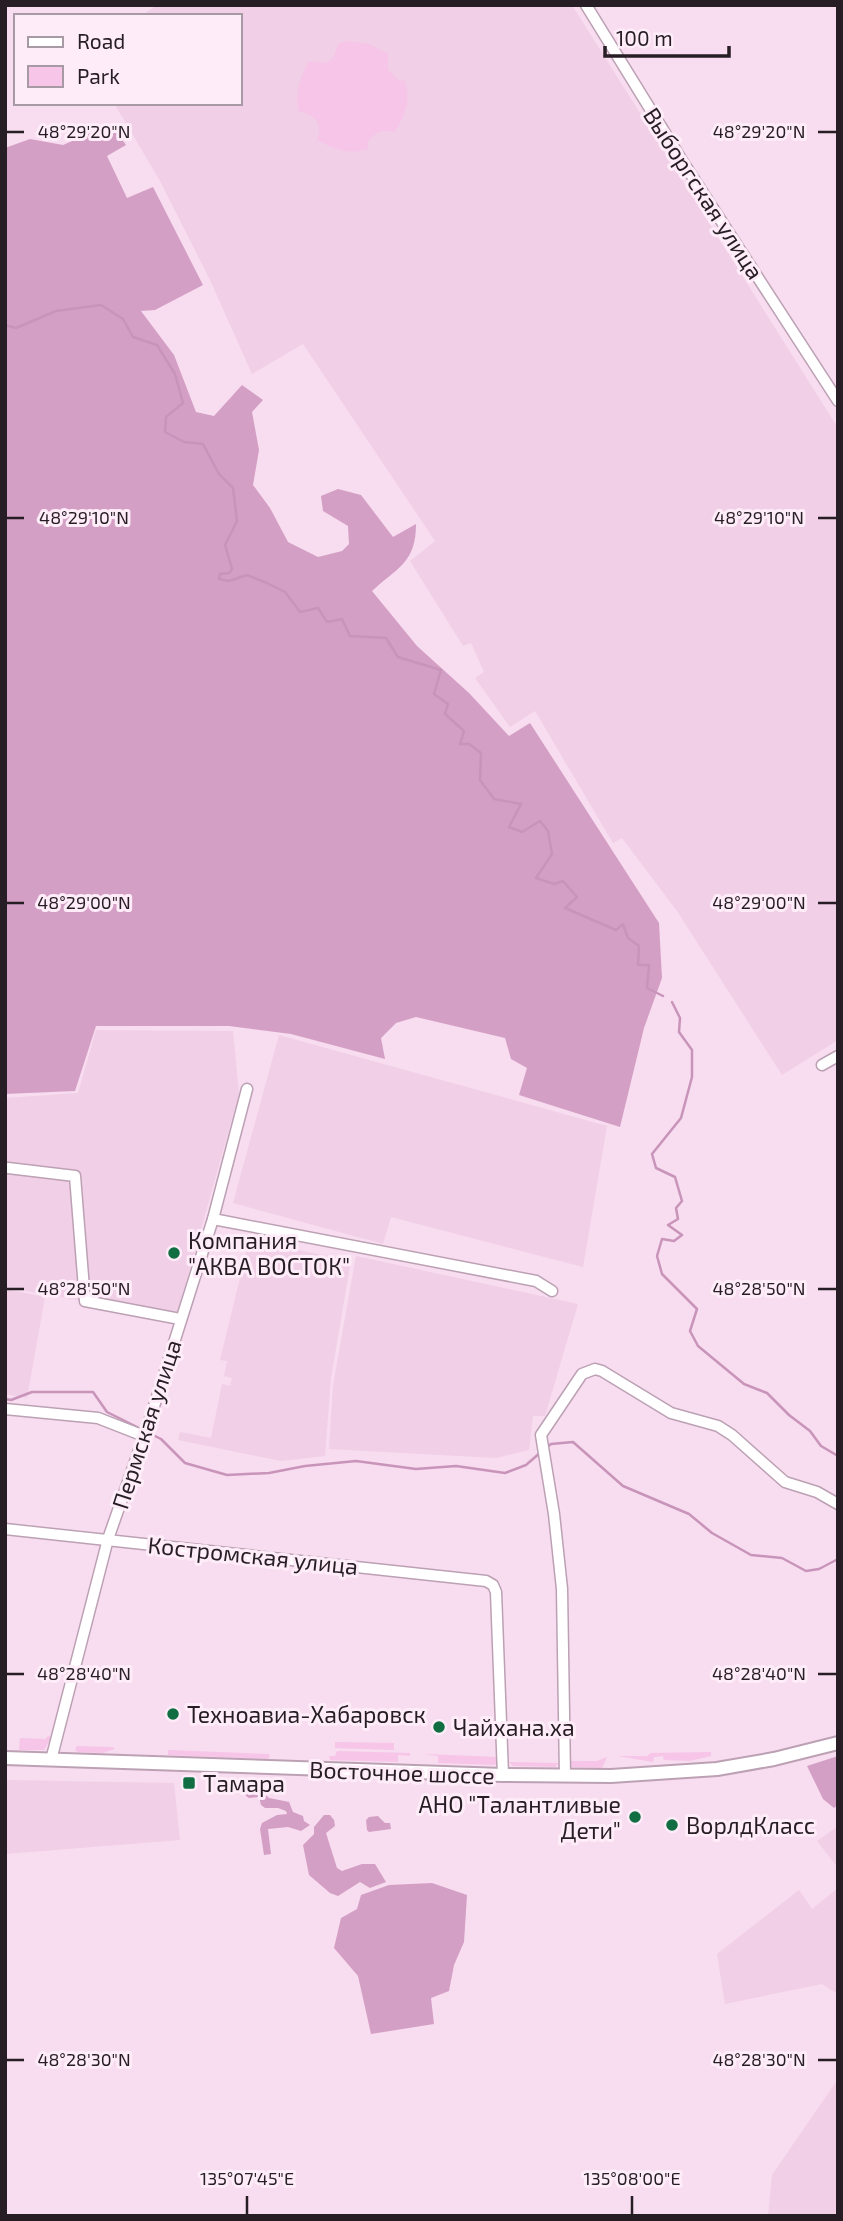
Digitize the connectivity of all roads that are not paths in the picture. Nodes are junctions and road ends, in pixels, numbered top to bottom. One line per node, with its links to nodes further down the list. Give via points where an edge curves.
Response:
1 (586, 5): 2 (street, Выборгская улица)
2 (838, 401)
3 (838, 1056): 4 (street)
4 (822, 1065)
5 (247, 1089): 7 (street, Пермская улица)
6 (8, 1168): 9 (street, via 75,1176 85,1301)
7 (213, 1219): 8 (street, via 536,1281); 9 (street, Пермская улица)
8 (552, 1291)
9 (180, 1319): 11 (street, Пермская улица)
10 (5, 1409): 11 (street, via 97,1418)
11 (144, 1436): 14 (street, Пермская улица)
12 (838, 1504): 19 (street, via 785,1482 718,1426 671,1413 602,1371 582,1374 541,1435 562,1589)
13 (5, 1529): 14 (street, Костромская улица)
14 (108, 1539): 17 (street, Пермская улица); 18 (street, Костромская улица, via 486,1581 496,1591)
15 (838, 1743): 19 (main road, Восточное шоссе, via 708,1770)
16 (5, 1758): 17 (main road, Восточное шоссе)
17 (51, 1760): 18 (main road, Восточное шоссе)
18 (503, 1775): 19 (main road, Восточное шоссе)
19 (565, 1776)

